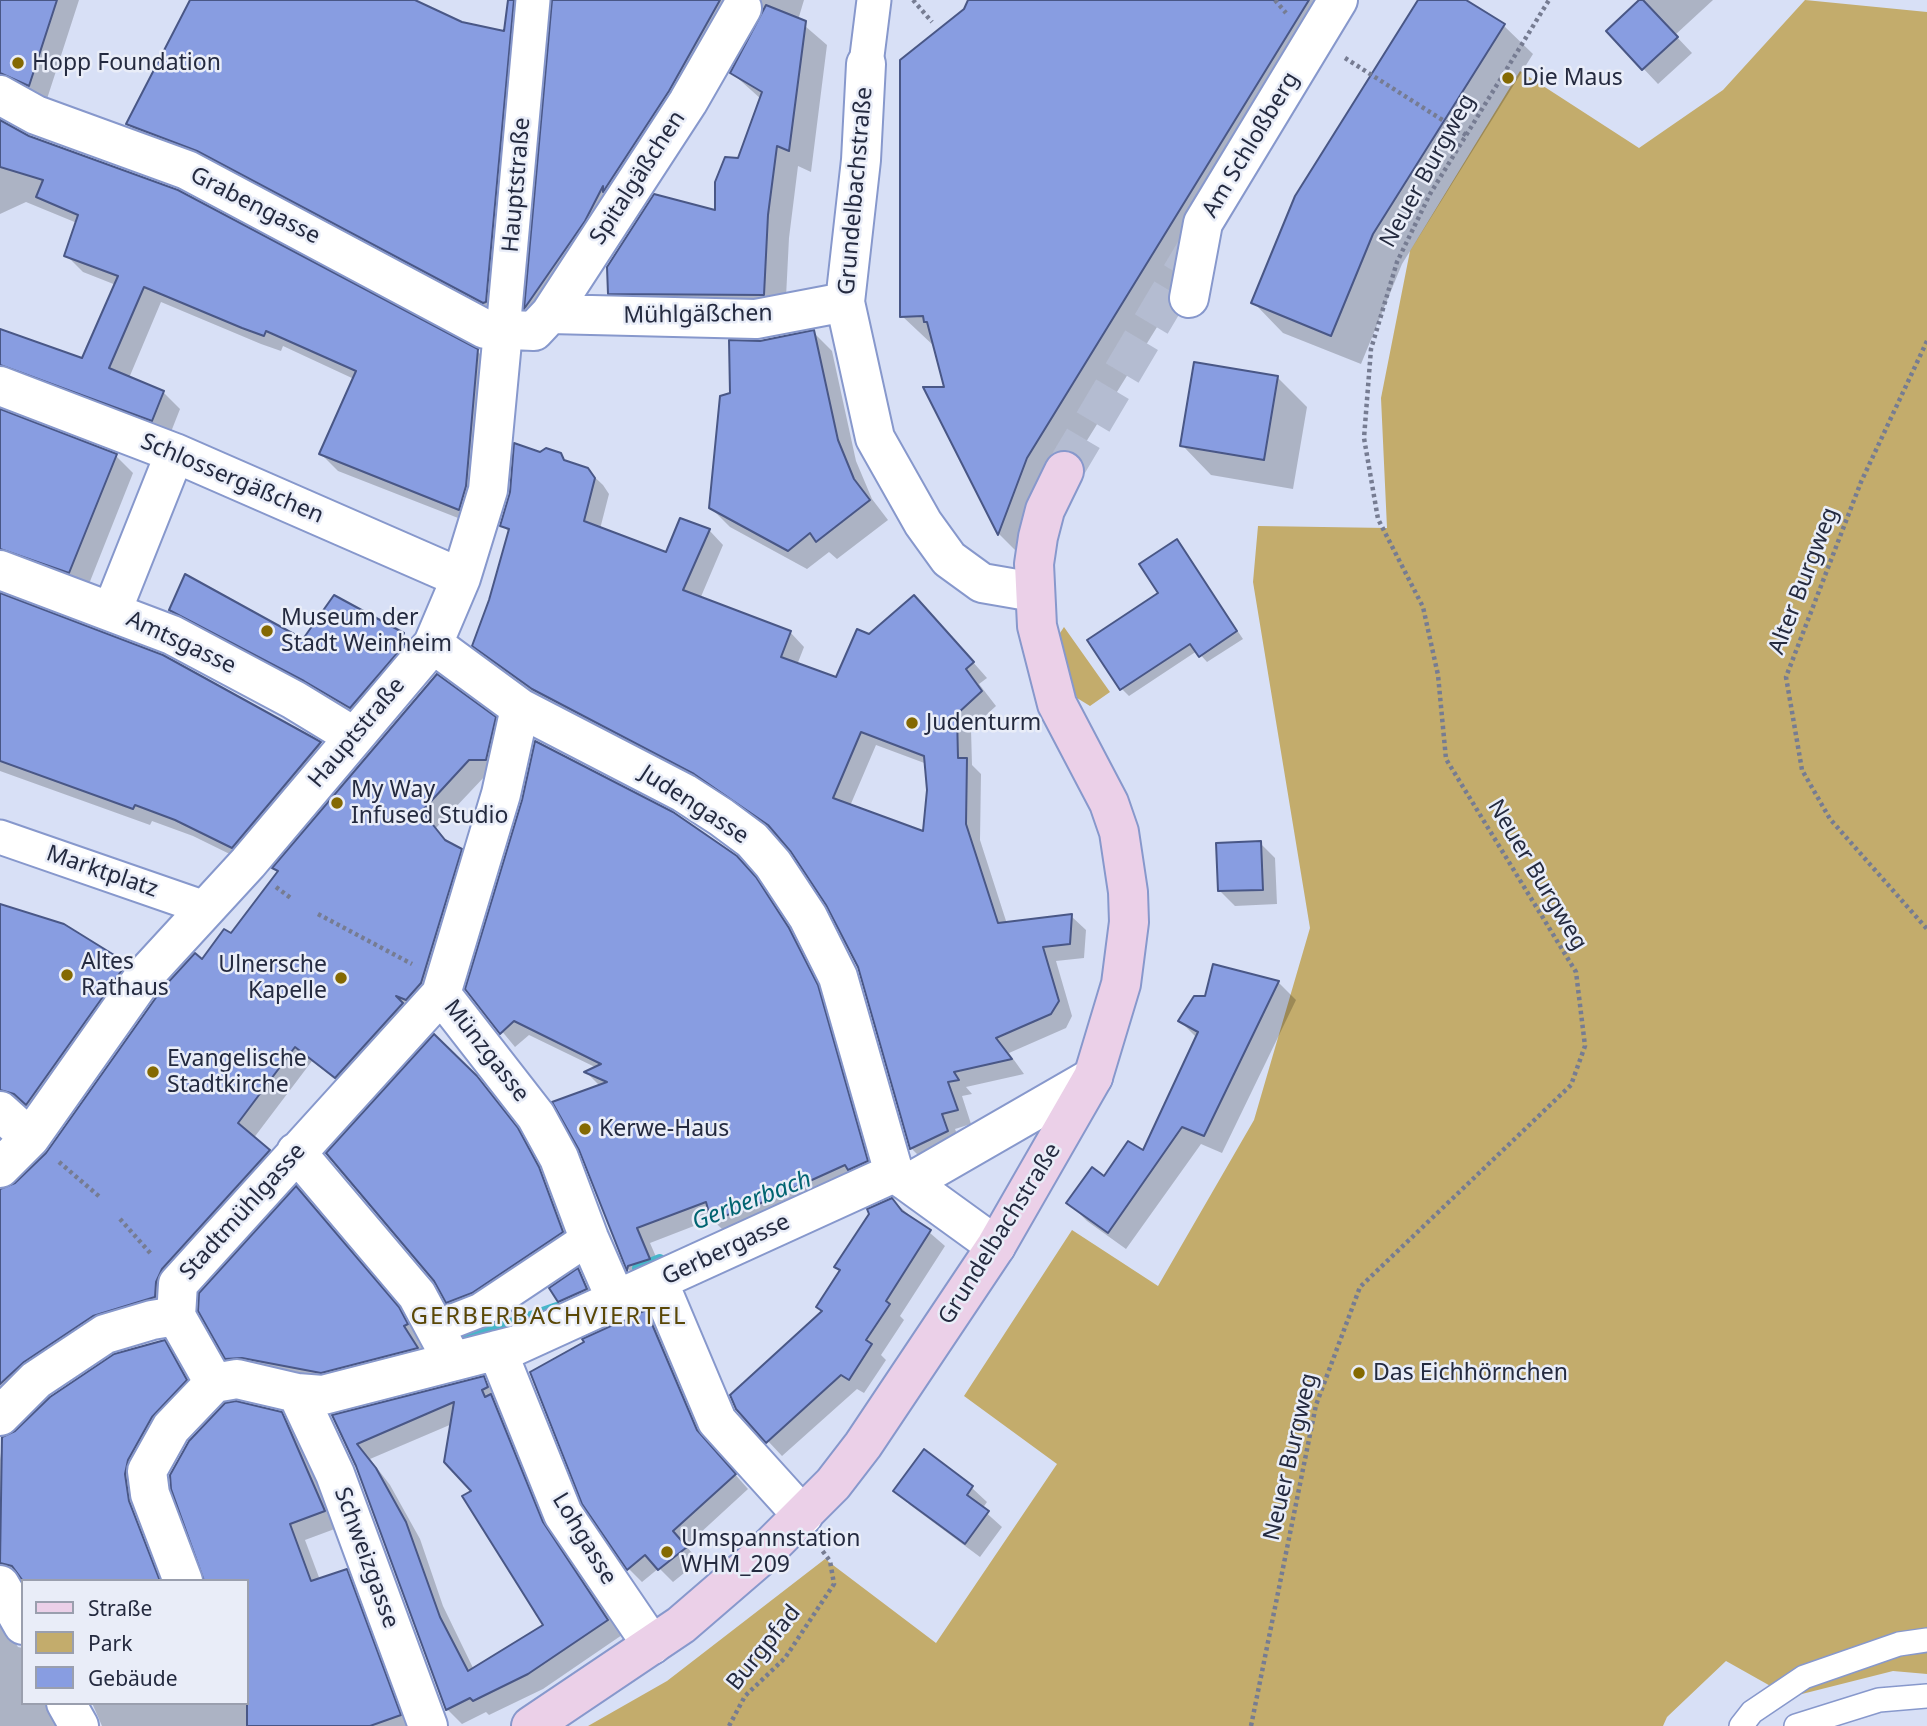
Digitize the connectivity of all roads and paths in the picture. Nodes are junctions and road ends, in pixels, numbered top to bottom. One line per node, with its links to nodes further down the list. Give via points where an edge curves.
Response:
1 (874, 0): 8 (street, Grundelbachstraße)
2 (913, 0): 7 (path)
3 (1338, 0): 12 (street, Am Schloßberg, via 1203,223)
4 (1549, 0): 11 (path, Neuer Burgweg)
5 (531, 1): 15 (street, Hauptstraße)
6 (750, 4): 14 (street, Spitalgäßchen)
7 (932, 22)
8 (866, 64): 13 (street, Grundelbachstraße)
9 (1375, 77): 11 (path)
10 (0, 95): 15 (street, Grabengasse, via 36,115 187,170 485,329)
11 (1466, 135): 64 (path, Neuer Burgweg, via 1397,262 1371,349 1364,438 1378,519 1423,607 1438,675 1446,759 1576,972 1586,1046 1571,1085 1360,1287 1317,1405)
12 (1189, 298)
13 (845, 302): 14 (street, Mühlgäßchen, via 756,319); 22 (street, Grundelbachstraße, via 875,438 923,523 949,559 982,583)
14 (550, 314): 15 (street, Spitalgäßchen, via 534,331)
15 (503, 331): 21 (street, Hauptstraße, via 488,491)
16 (1927, 341): 32 (path, Alter Burgweg, via 1861,482 1786,677 1802,770 1830,819)
17 (0, 386): 18 (street, Schlossergäßchen)
18 (175, 453): 21 (street, Schlossergäßchen); 23 (street)
19 (1064, 471): 22 (main road, Grundelbachstraße, via 1038,537)
20 (0, 570): 23 (street, Amtsgasse)
21 (461, 578): 24 (street, Hauptstraße)
22 (1034, 592): 34 (main road, Grundelbachstraße, via 1037,626 1057,705 1108,803 1119,832 1128,892 1121,984)
23 (111, 611): 26 (street, Amtsgasse, via 172,635 295,700)
24 (433, 645): 25 (street, Judengasse); 26 (street, Hauptstraße)
25 (520, 708): 33 (street, Münzgasse, via 501,794); 39 (street, Judengasse, via 684,793 752,840 773,864 808,917 838,977)
26 (352, 736): 30 (street, Hauptstraße)
27 (0, 837): 30 (street, Marktplatz)
28 (281, 891): 29 (path)
29 (292, 899)
30 (205, 908): 36 (street, Hauptstraße, via 145,975)
31 (318, 914): 33 (path)
32 (1927, 929)
33 (429, 980): 37 (street, Stadtmühlgasse); 42 (street, Münzgasse, via 536,1116 559,1158)
34 (1093, 1077): 39 (street, Gerbergasse); 43 (main road, Grundelbachstraße)
35 (0, 1111): 36 (street)
36 (30, 1138): 38 (street, Hauptstraße); 40 (path)
37 (296, 1152): 45 (street, Stadtmühlgasse); 47 (street, via 417,1295)
38 (0, 1168)
39 (902, 1178): 43 (street); 44 (street, Gerbergasse)
40 (102, 1198)
41 (120, 1219): 45 (path)
42 (589, 1238): 46 (street, Münzgasse); 47 (street, via 481,1310)
43 (996, 1246): 52 (main road, Grundelbachstraße, via 863,1445)
44 (657, 1281): 46 (street, Gerbergasse); 52 (street, via 717,1421)
45 (177, 1300): 49 (street); 51 (street, via 152,1320 105,1334 36,1380)
46 (617, 1302): 48 (street, Gerbergasse)
47 (443, 1344): 48 (street, Gerbergasse); 50 (street, Gerbergasse, via 323,1395)
48 (497, 1350): 57 (street, Lohgasse, via 563,1514)
49 (214, 1383): 50 (street, Gerbergasse, via 237,1379); 53 (street, via 171,1428 147,1471 149,1494)
50 (297, 1393): 61 (street, Schweizgasse, via 335,1474)
51 (0, 1416)
52 (801, 1518): 57 (main road, Grundelbachstraße, via 727,1588); 63 (path, Burgpfad, via 830,1561 834,1584 785,1658 745,1696)
53 (182, 1579)
54 (0, 1585): 55 (street)
55 (21, 1622)
56 (1927, 1640): 65 (lane, via 1899,1644 1804,1677 1752,1712)
57 (652, 1644): 62 (main road, Grundelbachstraße)
58 (1927, 1696): 66 (lane, via 1879,1700)
59 (67, 1705): 60 (street)
60 (79, 1726)
61 (428, 1726)
62 (531, 1726)
63 (729, 1726)
64 (1251, 1726)
65 (1741, 1726)
66 (1796, 1726)

